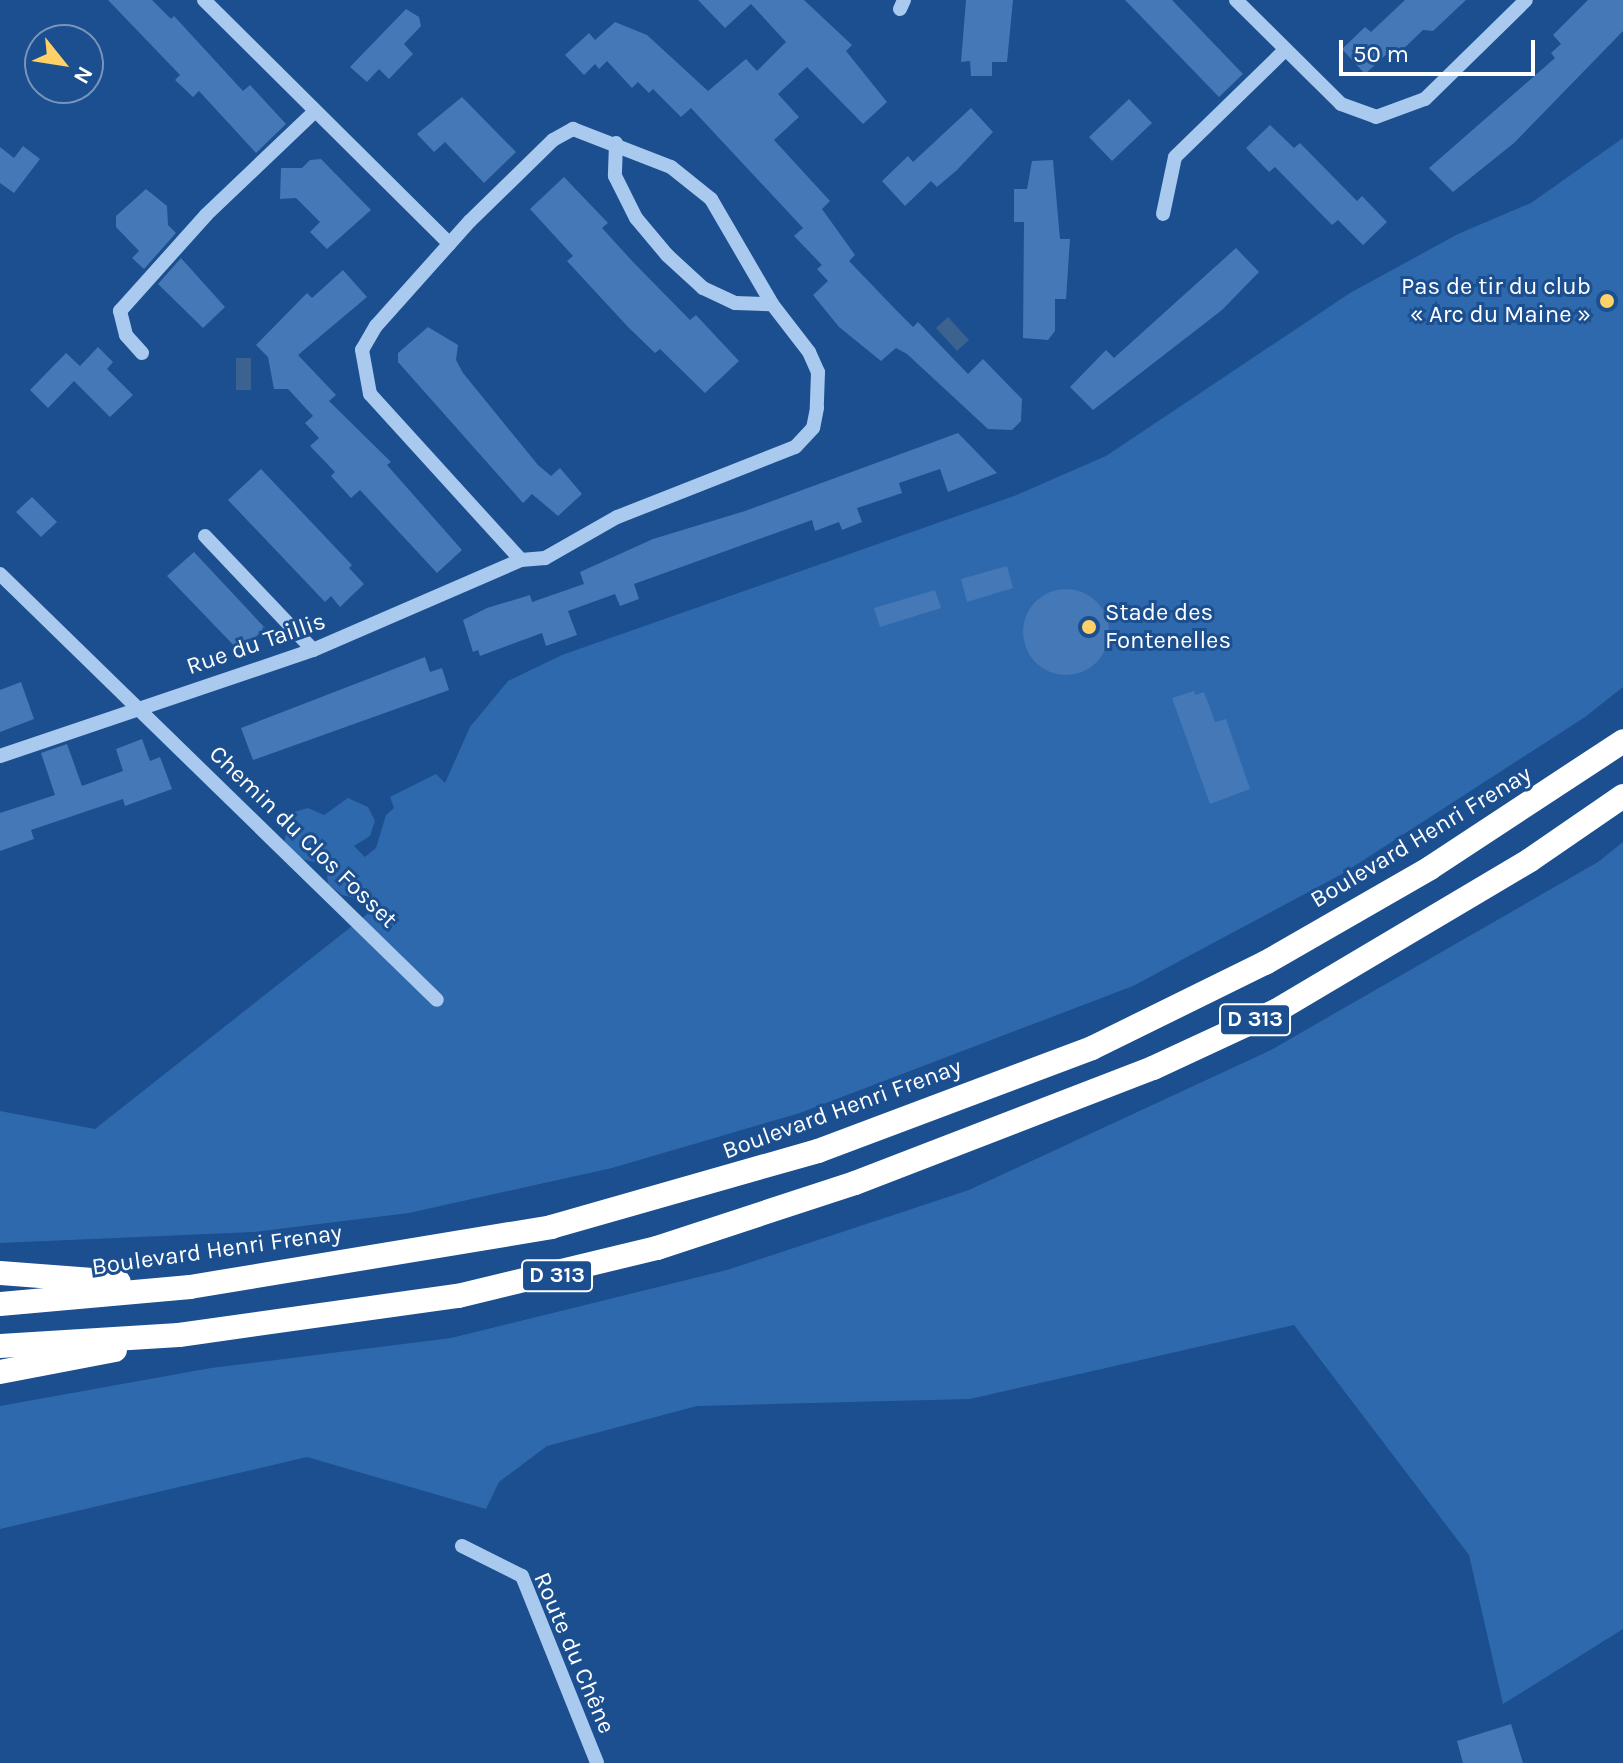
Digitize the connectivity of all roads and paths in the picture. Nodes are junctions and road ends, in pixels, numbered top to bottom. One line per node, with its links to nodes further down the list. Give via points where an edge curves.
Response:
1 (204, 0): 5 (street)
2 (1236, 0): 4 (street)
3 (1526, 0): 4 (street, via 1425,99 1376,117 1341,104)
4 (1284, 51): 7 (street, via 1175,157)
5 (314, 112): 8 (street); 10 (street, via 206,215 120,311 126,335)
6 (616, 143): 8 (street, Rue du Taillis, via 573,129 553,140); 9 (street, Rue du Taillis, via 671,167 711,199); 9 (street, via 615,176 636,218 667,255 703,288 735,303)
7 (1163, 214)
8 (450, 244): 12 (street, Rue du Taillis, via 376,326 362,350 362,368 370,394)
9 (772, 304): 12 (street, Rue du Taillis, via 818,372 813,428 795,447 617,517 545,558)
10 (142, 353)
11 (205, 536): 14 (street)
12 (521, 560): 14 (street, Rue du Taillis)
13 (0, 574): 15 (street, Chemin du Clos Fosset)
14 (313, 650): 15 (street, Rue du Taillis)
15 (138, 708): 17 (street, Rue du Taillis); 19 (street, Chemin du Clos Fosset)
16 (1623, 741): 21 (highway, Boulevard Henri Frenay / D 313, via 1430,868 1265,963 1064,1058 818,1151 677,1195 551,1227)
17 (0, 756)
18 (1623, 796): 23 (highway, D 313, via 1530,860 1276,1011 1153,1068 955,1147 729,1225 558,1276 458,1296)
19 (437, 1000)
20 (0, 1273): 21 (highway, D 313)
21 (190, 1287): 22 (highway, Boulevard Henri Frenay / D 313)
22 (0, 1304)
23 (179, 1335): 24 (highway, D 313); 25 (highway, D 313)
24 (0, 1346)
25 (0, 1372)
26 (462, 1546): 27 (street, Route du Chêne, via 522,1576)
27 (597, 1763)

